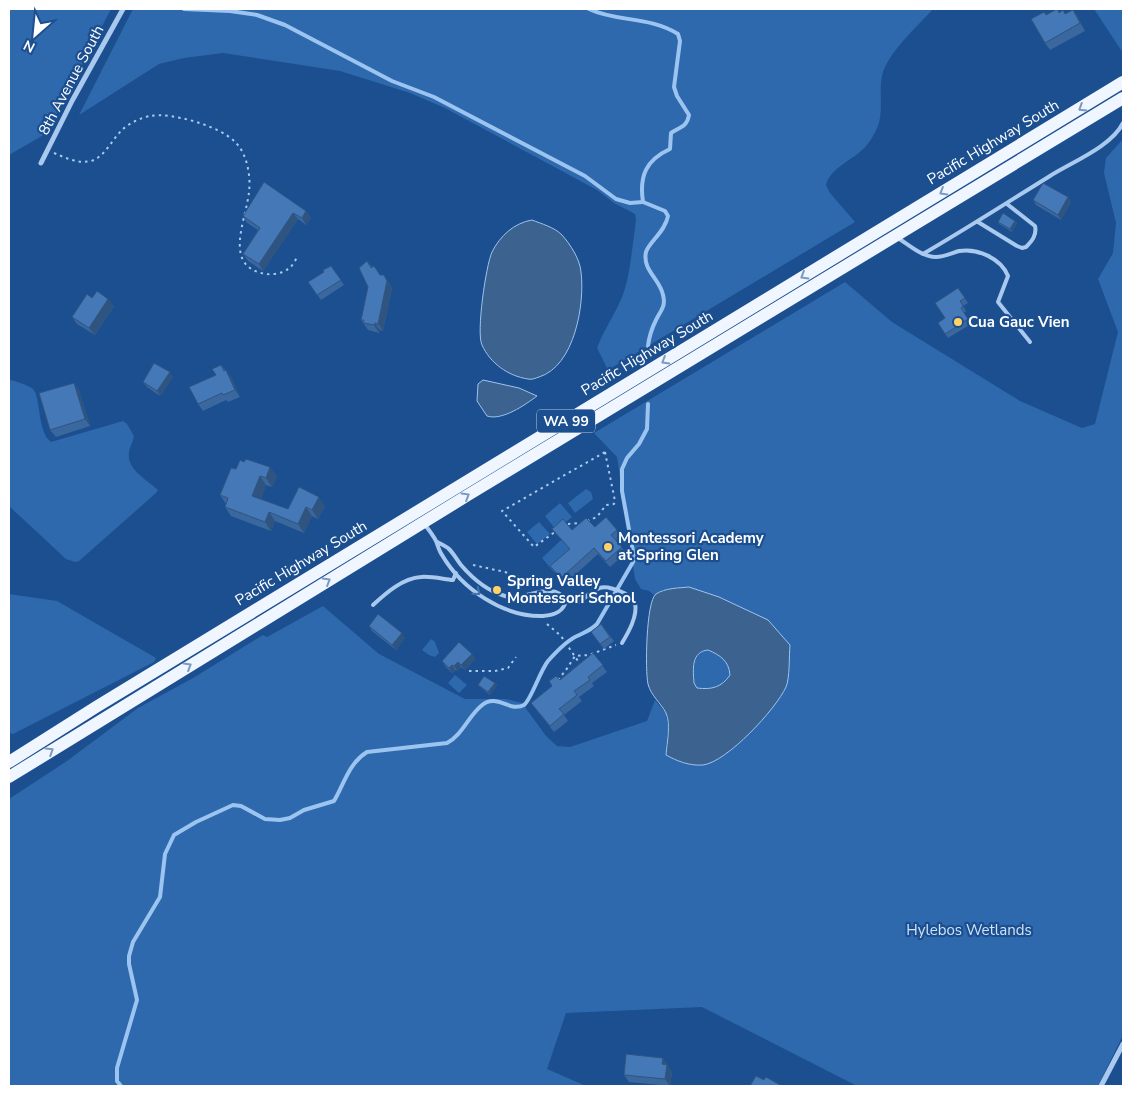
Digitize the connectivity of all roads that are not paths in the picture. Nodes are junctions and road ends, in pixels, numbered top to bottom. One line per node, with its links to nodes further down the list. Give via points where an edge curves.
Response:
1 (123, 9): 5 (street, 8th Avenue South)
2 (1123, 82): 17 (main road, Pacific Highway South / WA 99, one-way to 17, via 439,493)
3 (1123, 98): 8 (main road, Pacific Highway South / WA 99)
4 (1123, 123): 6 (lane, via 1116,133 1094,150)
5 (42, 163)
6 (1007, 204): 7 (lane); 7 (lane, via 1035,226 1036,232 1026,247 1017,246)
7 (978, 222): 9 (lane)
8 (895, 236): 9 (lane); 11 (main road, Pacific Highway South / WA 99, one-way to 8)
9 (923, 254): 10 (lane, via 936,257 968,251 983,254 1002,265 1008,276 998,302)
10 (1030, 342)
11 (424, 522): 12 (lane); 18 (main road, Pacific Highway South / WA 99, one-way to 11)
12 (436, 541): 13 (lane, via 441,554); 14 (lane, via 449,549 481,585 495,594 510,598 547,590 555,591)
13 (456, 573): 14 (lane, one-way to 14, via 478,594 516,614 547,616 560,612); 15 (lane, via 453,580 420,577 402,583)
14 (566, 600): 16 (lane, via 580,602 601,586 631,597 635,604 632,627)
15 (373, 605)
16 (622, 643)
17 (9, 762)
18 (9, 777)
19 (1123, 1044): 20 (street)
20 (1101, 1086)

